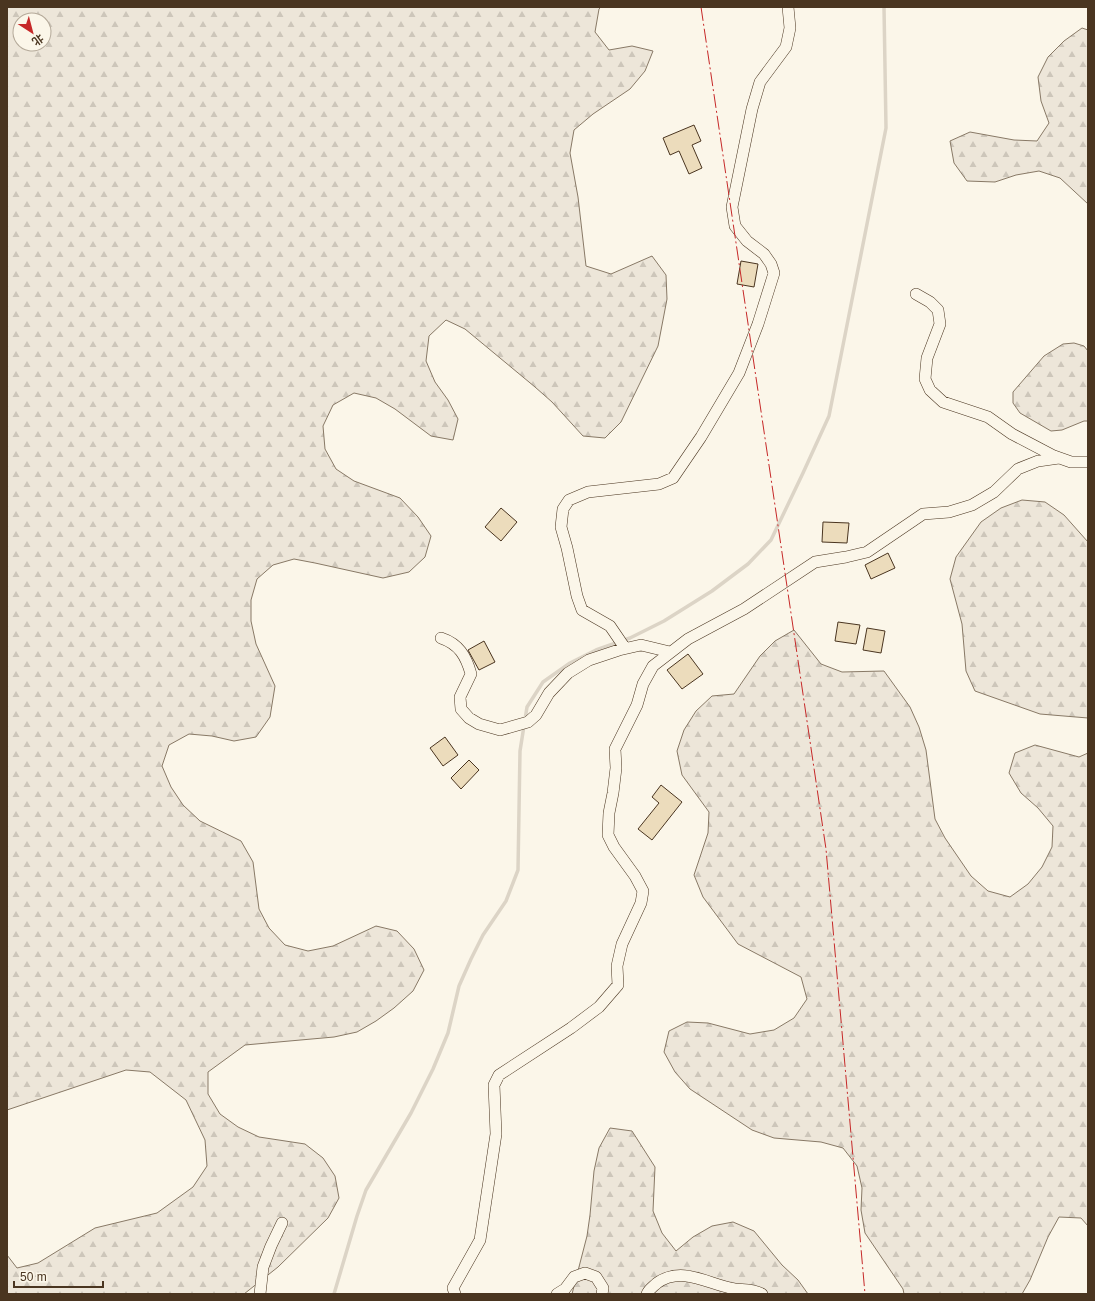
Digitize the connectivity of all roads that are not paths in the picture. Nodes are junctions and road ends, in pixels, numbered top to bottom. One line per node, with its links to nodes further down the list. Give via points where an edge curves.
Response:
1 (788, 7): 6 (street, via 790,28 786,47 760,82 732,207 735,226 747,241 764,254 774,273 739,373 673,478 659,484 588,492 569,500 563,509 561,527 582,610 610,626)
2 (916, 294): 3 (street, via 938,310 940,324 927,358 925,379 930,390 943,402 988,417 1012,434)
3 (1059, 458): 4 (street, via 1071,462); 7 (street, via 1038,461 1018,469 994,492 972,505 949,512 923,514 867,552 815,562 744,609 688,639)
4 (1088, 462)
5 (441, 638): 6 (street, via 452,642 461,652 471,674 460,697 461,709 479,724 500,730 523,724 536,715 549,693 568,673 589,660)
6 (624, 646): 7 (street, via 641,645)
7 (670, 652): 10 (street, via 653,666 615,749 616,768 608,835 643,891 641,903 622,944 617,966 618,985 599,1007 500,1075 494,1085 496,1134 480,1240 453,1288)
8 (282, 1223): 9 (street, via 263,1267)
9 (260, 1294)
10 (455, 1294)
11 (557, 1294): 12 (street, via 565,1289 574,1277 585,1273 596,1277 603,1288)
12 (602, 1294)
13 (647, 1294): 14 (street, via 648,1290 664,1279 677,1275)
14 (762, 1294)

